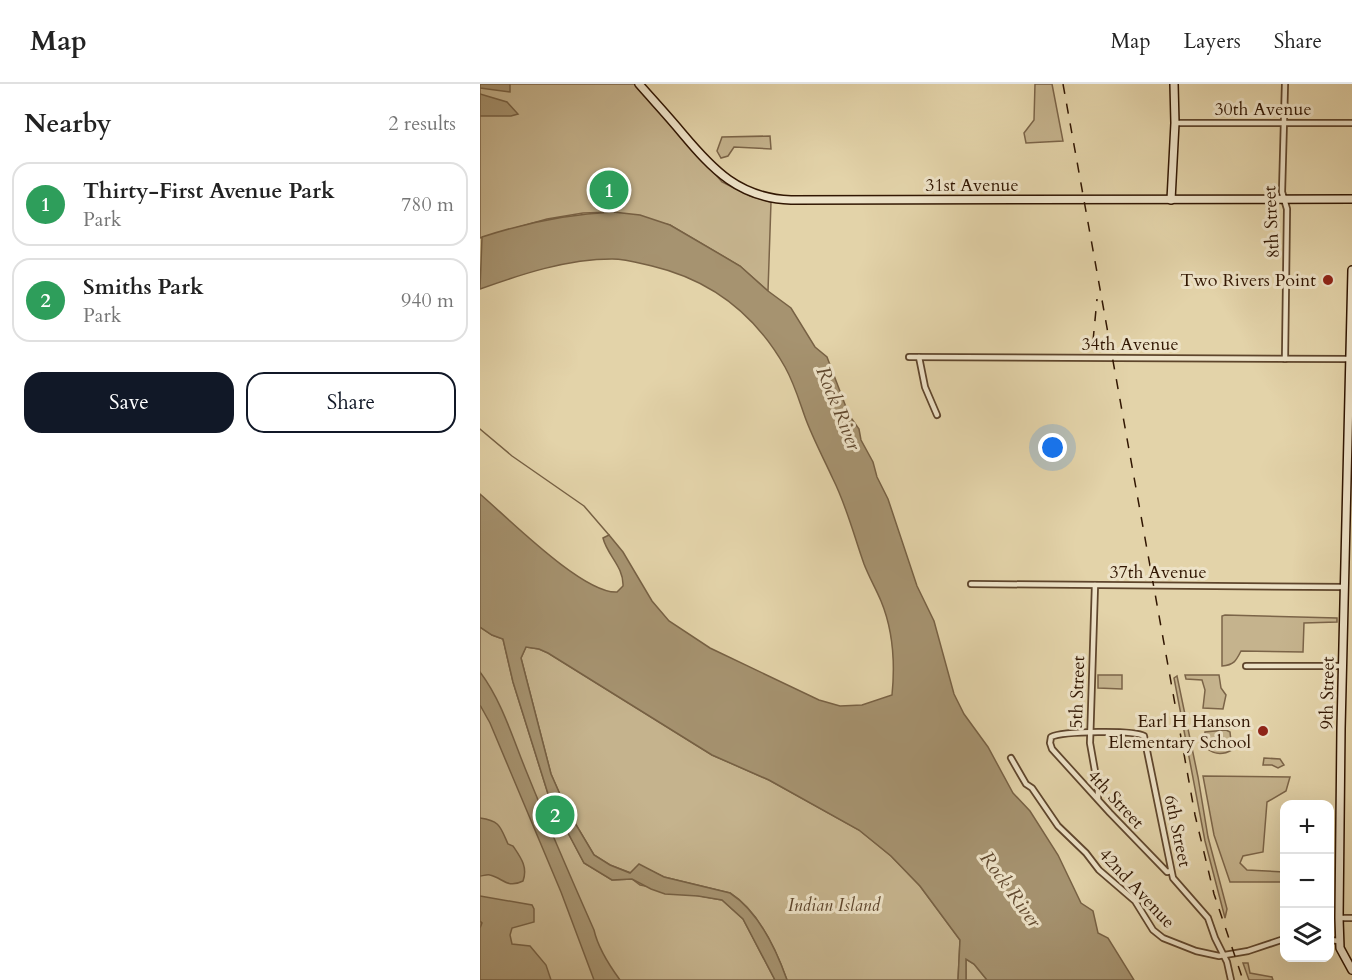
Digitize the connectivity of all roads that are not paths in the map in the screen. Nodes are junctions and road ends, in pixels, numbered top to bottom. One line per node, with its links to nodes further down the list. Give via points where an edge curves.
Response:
1 (639, 84): 9 (street, 31st Avenue, via 714,170 743,190 770,198)
2 (1174, 84): 4 (street)
3 (1285, 84): 5 (street, 8th Street)
4 (1175, 123): 5 (street, 30th Avenue); 9 (street)
5 (1284, 123): 6 (street, 30th Avenue); 7 (street, 8th Street)
6 (1352, 123)
7 (1284, 199): 8 (street, 31st Avenue); 9 (street, 31st Avenue); 15 (street, 8th Street)
8 (1352, 199)
9 (1171, 200)
10 (1352, 270): 11 (street, 9th Street)
11 (1351, 331): 14 (street, 9th Street)
12 (909, 357): 13 (street, 34th Avenue)
13 (919, 357): 15 (street, 34th Avenue); 17 (street)
14 (1350, 358): 15 (street, 34th Avenue); 16 (street, 9th Street)
15 (1285, 359)
16 (1350, 398): 18 (street, 9th Street)
17 (937, 415)
18 (1350, 463): 21 (street, 9th Street)
19 (971, 584): 20 (street, 37th Avenue)
20 (1095, 585): 21 (street, 37th Avenue); 24 (street, 5th Street)
21 (1345, 587): 23 (street, 9th Street)
22 (1246, 666): 23 (street)
23 (1343, 666): 28 (street, 9th Street)
24 (1091, 732): 26 (street, 5th Street); 26 (street, 4th Street, via 1061,733 1051,737 1050,743); 27 (street, 6th Street, via 1142,734)
25 (1011, 758): 33 (street, 42nd Avenue, via 1059,826 1098,870 1135,901 1158,935 1202,953)
26 (1098, 799): 27 (street, 4th Street, via 1167,872)
27 (1171, 871): 33 (street, 6th Street, via 1208,918)
28 (1339, 918): 29 (street); 32 (street, 9th Street)
29 (1352, 918)
30 (1280, 940): 33 (street, 42nd Avenue)
31 (1334, 940): 32 (street)
32 (1339, 941): 34 (street, 9th Street)
33 (1224, 955): 35 (street)
34 (1352, 970)
35 (1231, 980)

